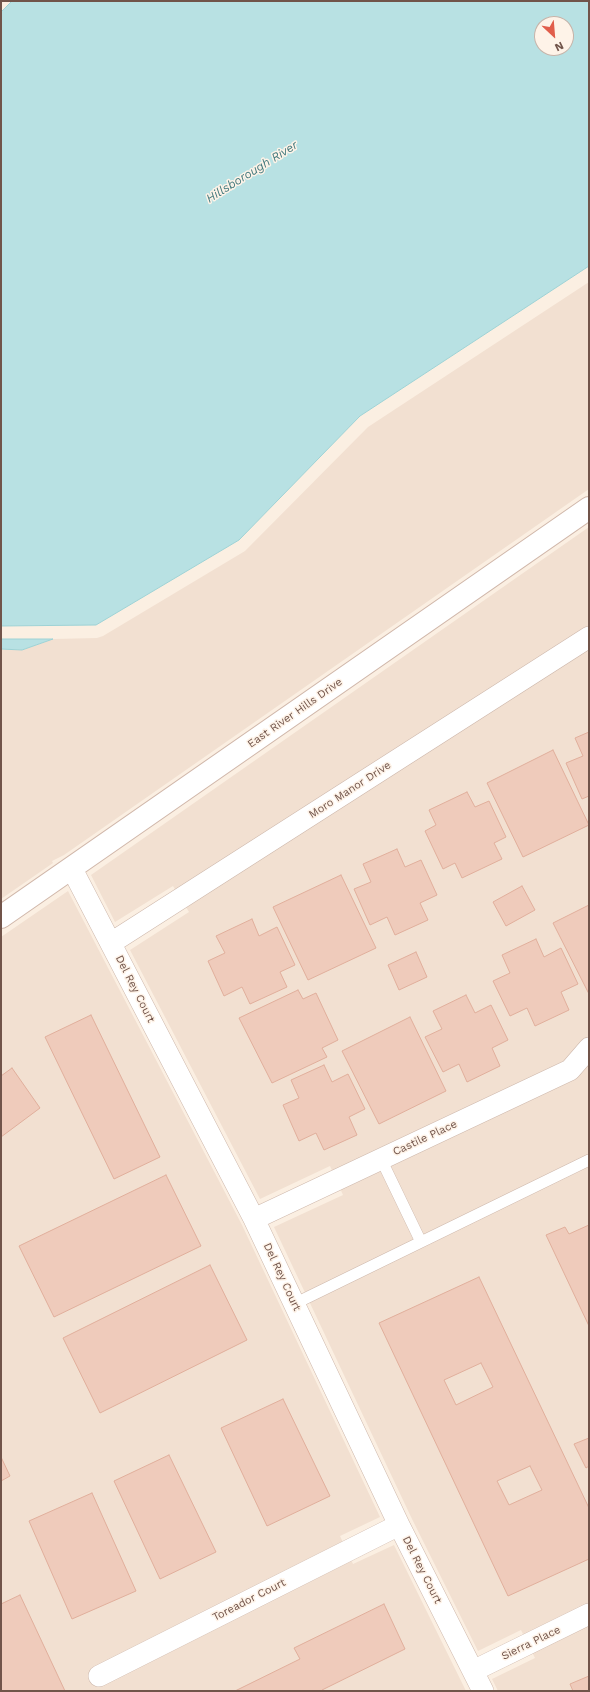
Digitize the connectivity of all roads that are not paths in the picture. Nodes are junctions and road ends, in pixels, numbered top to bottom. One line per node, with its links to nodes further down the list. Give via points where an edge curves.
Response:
1 (589, 508): 3 (street, East River Hills Drive)
2 (589, 637): 5 (street, Moro Manor Drive)
3 (72, 869): 4 (street, East River Hills Drive); 5 (street, Del Rey Court)
4 (1, 917)
5 (111, 943): 9 (street, Del Rey Court)
6 (589, 1048): 7 (street, Castile Place, via 570,1070)
7 (381, 1159): 9 (street, Castile Place); 10 (lane)
8 (589, 1160): 10 (lane)
9 (254, 1219): 11 (street, Del Rey Court)
10 (421, 1242): 11 (lane)
11 (294, 1304): 12 (street, Del Rey Court)
12 (399, 1525): 14 (street, Del Rey Court); 15 (street, Toreador Court)
13 (589, 1614): 14 (street, Sierra Place)
14 (473, 1671): 16 (street, Del Rey Court)
15 (99, 1676)
16 (482, 1691)

